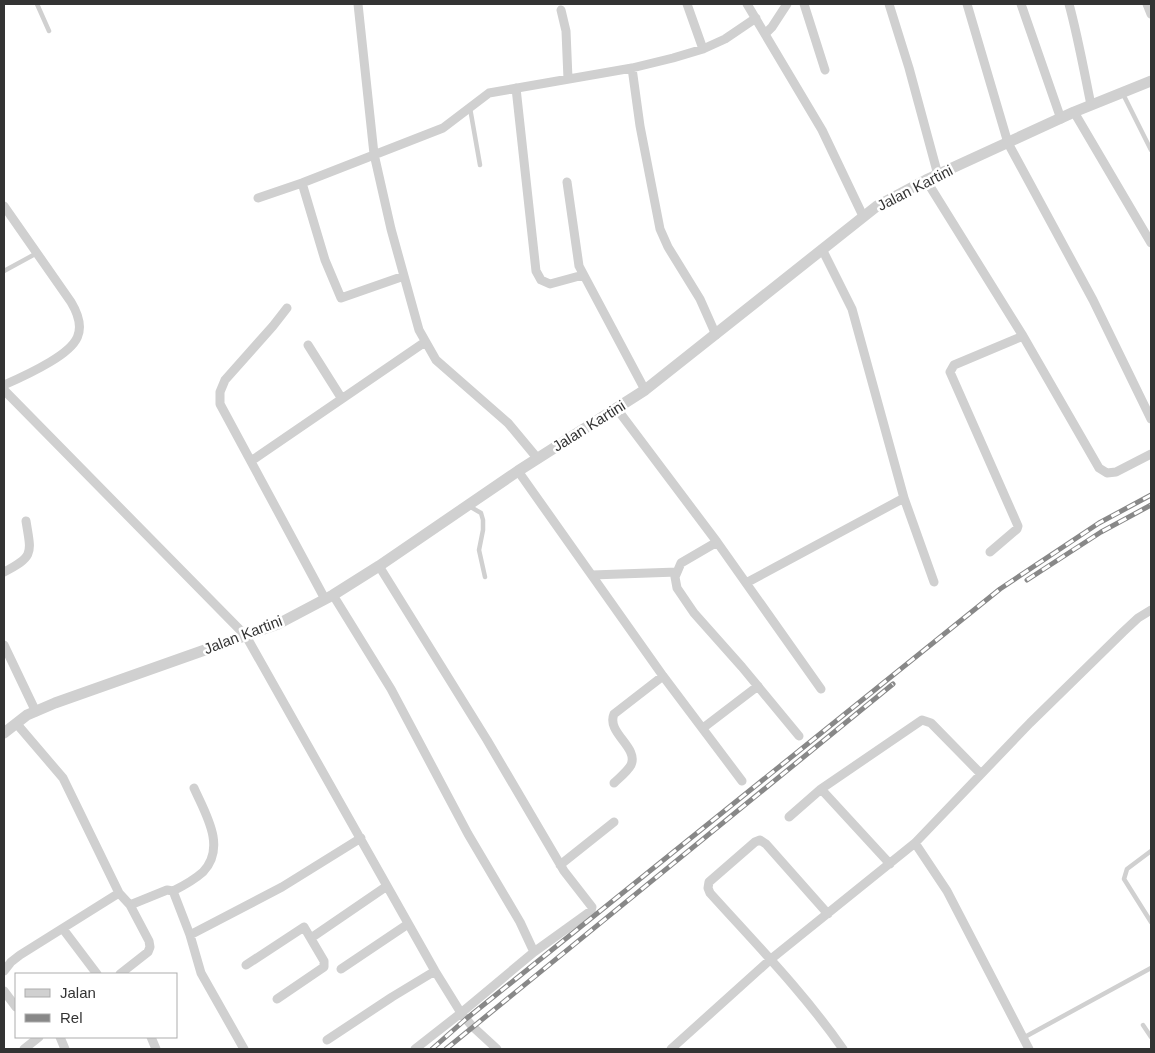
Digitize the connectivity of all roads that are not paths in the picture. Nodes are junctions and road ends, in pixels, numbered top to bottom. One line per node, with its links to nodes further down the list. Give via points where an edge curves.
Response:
1 (37, 4): 15 (lane)
2 (358, 4): 30 (street)
3 (687, 4): 17 (street)
4 (747, 4): 14 (street)
5 (786, 4): 16 (street)
6 (804, 4): 19 (street)
7 (889, 4): 32 (street)
8 (967, 4): 28 (street)
9 (1021, 4): 27 (street)
10 (1069, 4): 24 (street)
11 (1147, 4): 13 (street)
12 (561, 10): 20 (street, via 566,32)
13 (1151, 14)
14 (756, 18): 16 (street); 17 (street)
15 (49, 31)
16 (765, 34): 38 (street, via 822,130)
17 (703, 49): 18 (street)
18 (632, 68): 20 (street); 46 (street, via 660,229)
19 (825, 70)
20 (568, 79): 22 (street)
21 (1151, 81): 23 (street, Jalan Kartini)
22 (516, 88): 25 (street, via 489,93); 43 (street, via 538,278 550,284)
23 (1122, 93): 24 (street, Jalan Kartini); 29 (lane)
24 (1091, 105): 26 (street, Jalan Kartini)
25 (470, 107): 30 (street, via 443,128); 31 (lane)
26 (1074, 112): 27 (street, Jalan Kartini); 39 (street)
27 (1061, 118): 28 (street, Jalan Kartini)
28 (1008, 143): 32 (street, Jalan Kartini); 55 (street, via 1093,300)
29 (1151, 150)
30 (374, 154): 35 (street); 44 (street)
31 (480, 165)
32 (938, 175): 33 (street, Jalan Kartini)
33 (926, 180): 38 (street, Jalan Kartini); 47 (street)
34 (567, 182): 43 (street, via 577,255)
35 (302, 183): 36 (street); 44 (street, via 325,260 341,298)
36 (258, 198)
37 (4, 206): 41 (street)
38 (863, 216): 40 (street, Jalan Kartini)
39 (1151, 243)
40 (822, 249): 46 (street, Jalan Kartini); 60 (street, via 857,324)
41 (37, 253): 42 (lane); 50 (street, via 79,314 77,339 68,351)
42 (4, 271)
43 (583, 275): 52 (street)
44 (404, 276): 48 (street)
45 (287, 308): 58 (street, via 225,380 220,392 223,409)
46 (716, 334): 52 (street, Jalan Kartini)
47 (1023, 336): 56 (street, via 1099,468 1107,473 1116,472); 64 (street, via 954,365 950,372 1018,524 1017,530)
48 (425, 342): 53 (street); 57 (street, via 436,360 508,423)
49 (308, 345): 53 (street)
50 (4, 385)
51 (4, 390): 74 (street)
52 (645, 390): 54 (street, Jalan Kartini)
53 (342, 399): 58 (street)
54 (617, 409): 57 (street, Jalan Kartini); 63 (street)
55 (1151, 419)
56 (1151, 454)
57 (538, 459): 59 (street, Jalan Kartini)
58 (251, 461): 72 (street)
59 (518, 471): 61 (street, Jalan Kartini); 68 (street)
60 (904, 498): 70 (street); 71 (street)
61 (468, 506): 65 (street, Jalan Kartini); 69 (lane, via 481,513 483,520 479,550)
62 (26, 521): 66 (street, via 30,547 28,556)
63 (717, 542): 67 (street, via 681,563); 71 (street)
64 (990, 552)
65 (379, 566): 72 (street, Jalan Kartini); 95 (street, via 488,740)
66 (4, 572)
67 (677, 572): 68 (street); 77 (street, via 675,582 686,603)
68 (592, 575): 76 (street)
69 (484, 578)
70 (934, 582)
71 (746, 583): 78 (street)
72 (329, 596): 74 (street, Jalan Kartini, via 278,624); 106 (street, via 391,689)
73 (1151, 610): 84 (street, via 1130,624)
74 (246, 636): 79 (street, Jalan Kartini); 91 (street)
75 (4, 645): 79 (street)
76 (663, 676): 81 (street); 86 (street, via 619,709 613,718 613,725 632,759 627,770)
77 (758, 686): 81 (street); 83 (street)
78 (821, 689)
79 (36, 712): 80 (street, Jalan Kartini)
80 (16, 724): 82 (street, Jalan Kartini); 98 (street, via 63,778)
81 (703, 728): 85 (street)
82 (4, 733)
83 (799, 736)
84 (980, 774): 88 (street, via 931,723 922,720); 92 (street)
85 (742, 781)
86 (614, 783)
87 (194, 788): 97 (street, via 213,832 213,853 203,871)
88 (821, 789): 89 (street); 94 (street)
89 (789, 817)
90 (614, 822): 95 (street)
91 (360, 838): 96 (street); 104 (street, via 282,887)
92 (915, 844): 94 (street); 122 (street, via 947,891)
93 (1151, 851): 101 (lane, via 1127,869 1124,879)
94 (890, 864): 100 (street)
95 (560, 865): 106 (street, via 592,907)
96 (387, 886): 102 (street); 105 (street)
97 (173, 891): 99 (street, via 167,890); 104 (street)
98 (119, 893): 99 (street); 103 (street)
99 (130, 905): 114 (street, via 150,947)
100 (828, 914): 107 (street); 107 (street, via 766,844 760,840 755,842 709,882 708,888)
101 (1151, 922)
102 (408, 924): 110 (street); 112 (street)
103 (63, 929): 111 (street, via 20,955); 113 (street)
104 (190, 935): 125 (street, via 201,973)
105 (311, 938): 108 (street, via 304,927); 116 (street, via 324,967)
106 (534, 952): 118 (street)
107 (771, 959): 128 (street); 129 (street)
108 (246, 965)
109 (1151, 968): 122 (lane)
110 (341, 969)
111 (4, 971)
112 (435, 971): 118 (street); 123 (street)
113 (96, 973)
114 (123, 973)
115 (4, 991): 117 (street)
116 (277, 998)
117 (15, 1006)
118 (462, 1013): 126 (street); 127 (street)
119 (1143, 1024): 120 (lane)
120 (1151, 1037)
121 (38, 1038): 124 (street)
122 (1023, 1038): 130 (street)
123 (327, 1040)
124 (24, 1049)
125 (244, 1049)
126 (414, 1049)
127 (496, 1049)
128 (671, 1049)
129 (843, 1049)
130 (1029, 1049)

